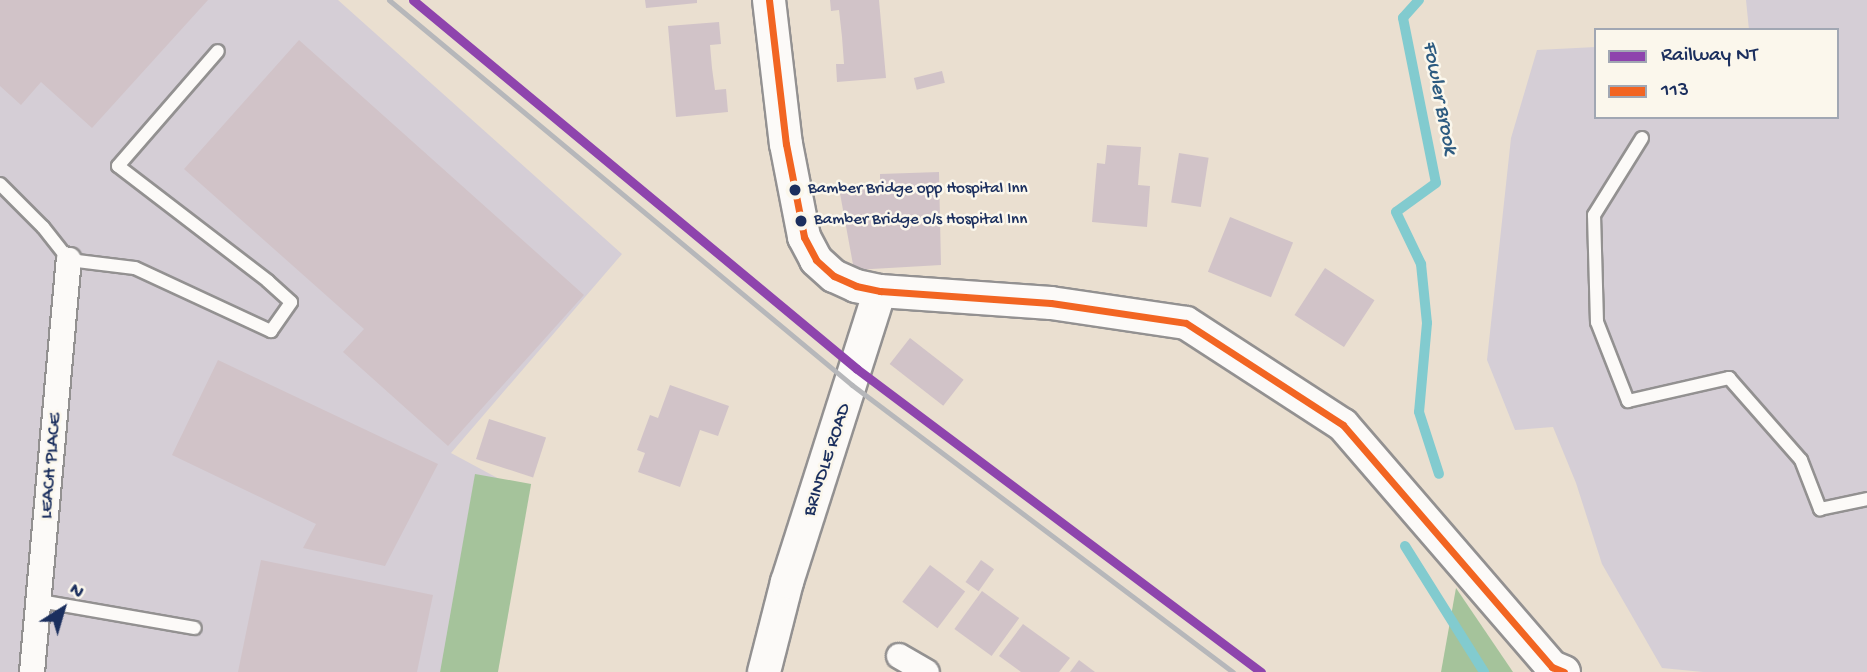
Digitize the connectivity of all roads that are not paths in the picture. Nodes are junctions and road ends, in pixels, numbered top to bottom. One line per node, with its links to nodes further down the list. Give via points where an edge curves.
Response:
1 (769, 0): 6 (street, via 786,145 804,237 817,260 834,276)
2 (218, 51): 5 (lane, via 118,166 291,302 271,331 135,268)
3 (1642, 138): 7 (lane, via 1594,215 1597,322 1628,401 1729,378 1801,460 1820,509)
4 (0, 184): 5 (lane)
5 (69, 260): 8 (street, LEACH PLACE)
6 (880, 291): 12 (street, BRINDLE ROAD); 14 (street, via 1051,303 1186,323 1343,425 1552,667)
7 (1867, 499)
8 (40, 601): 9 (lane); 11 (street, LEACH PLACE)
9 (195, 628)
10 (899, 656): 13 (street)
11 (32, 672)
12 (764, 672)
13 (927, 672)
14 (1564, 672)

